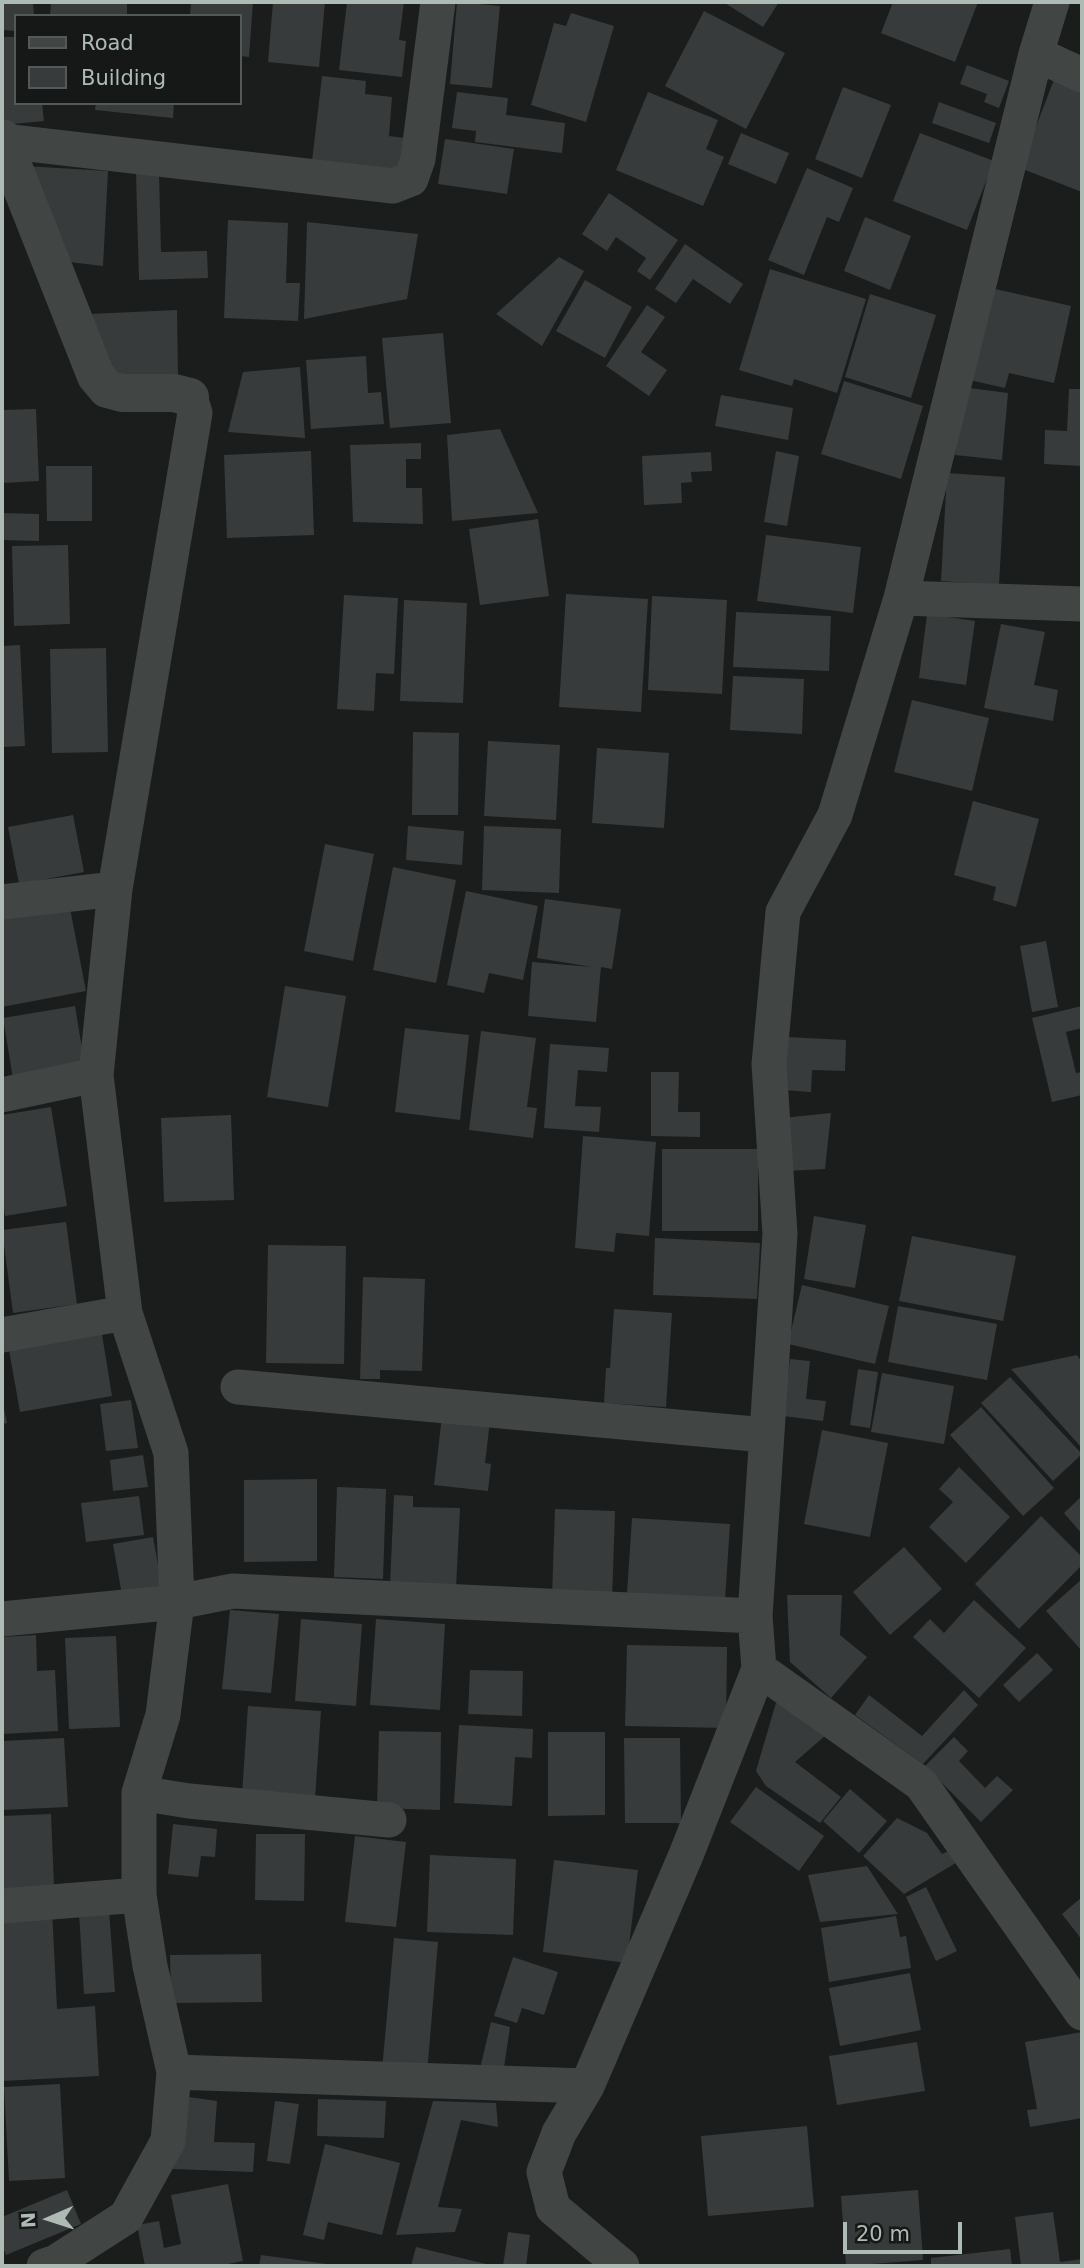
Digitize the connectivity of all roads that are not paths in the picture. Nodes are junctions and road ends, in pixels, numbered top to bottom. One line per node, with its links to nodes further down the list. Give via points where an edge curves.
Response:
1 (438, 2): 5 (street, via 418,159 411,179 393,187)
2 (1052, 2): 3 (street)
3 (1036, 54): 4 (street); 7 (street)
4 (1082, 75)
5 (2, 140): 6 (street, via 96,376 107,389 122,393)
6 (190, 397): 9 (street, via 195,413)
7 (901, 598): 8 (street); 16 (street, via 835,815 783,912 769,1064 780,1234)
8 (1082, 604)
9 (115, 889): 10 (street); 11 (street)
10 (2, 902)
11 (96, 1075): 12 (street); 13 (street)
12 (2, 1095)
13 (125, 1313): 14 (street); 17 (street, via 171,1453)
14 (2, 1335)
15 (238, 1387): 16 (street)
16 (765, 1435): 18 (street)
17 (177, 1602): 18 (street, via 233,1591); 19 (street); 21 (street, via 163,1715)
18 (755, 1616): 20 (street)
19 (2, 1619)
20 (759, 1669): 25 (street, via 921,1784); 27 (street)
21 (139, 1793): 22 (street); 23 (street)
22 (389, 1819)
23 (139, 1895): 24 (street); 26 (street)
24 (2, 1906)
25 (1082, 2013)
26 (174, 2073): 27 (street); 28 (street, via 168,2141 126,2217)
27 (587, 2086): 29 (street, via 559,2133 544,2172 553,2208)
28 (44, 2266)
29 (622, 2266)

